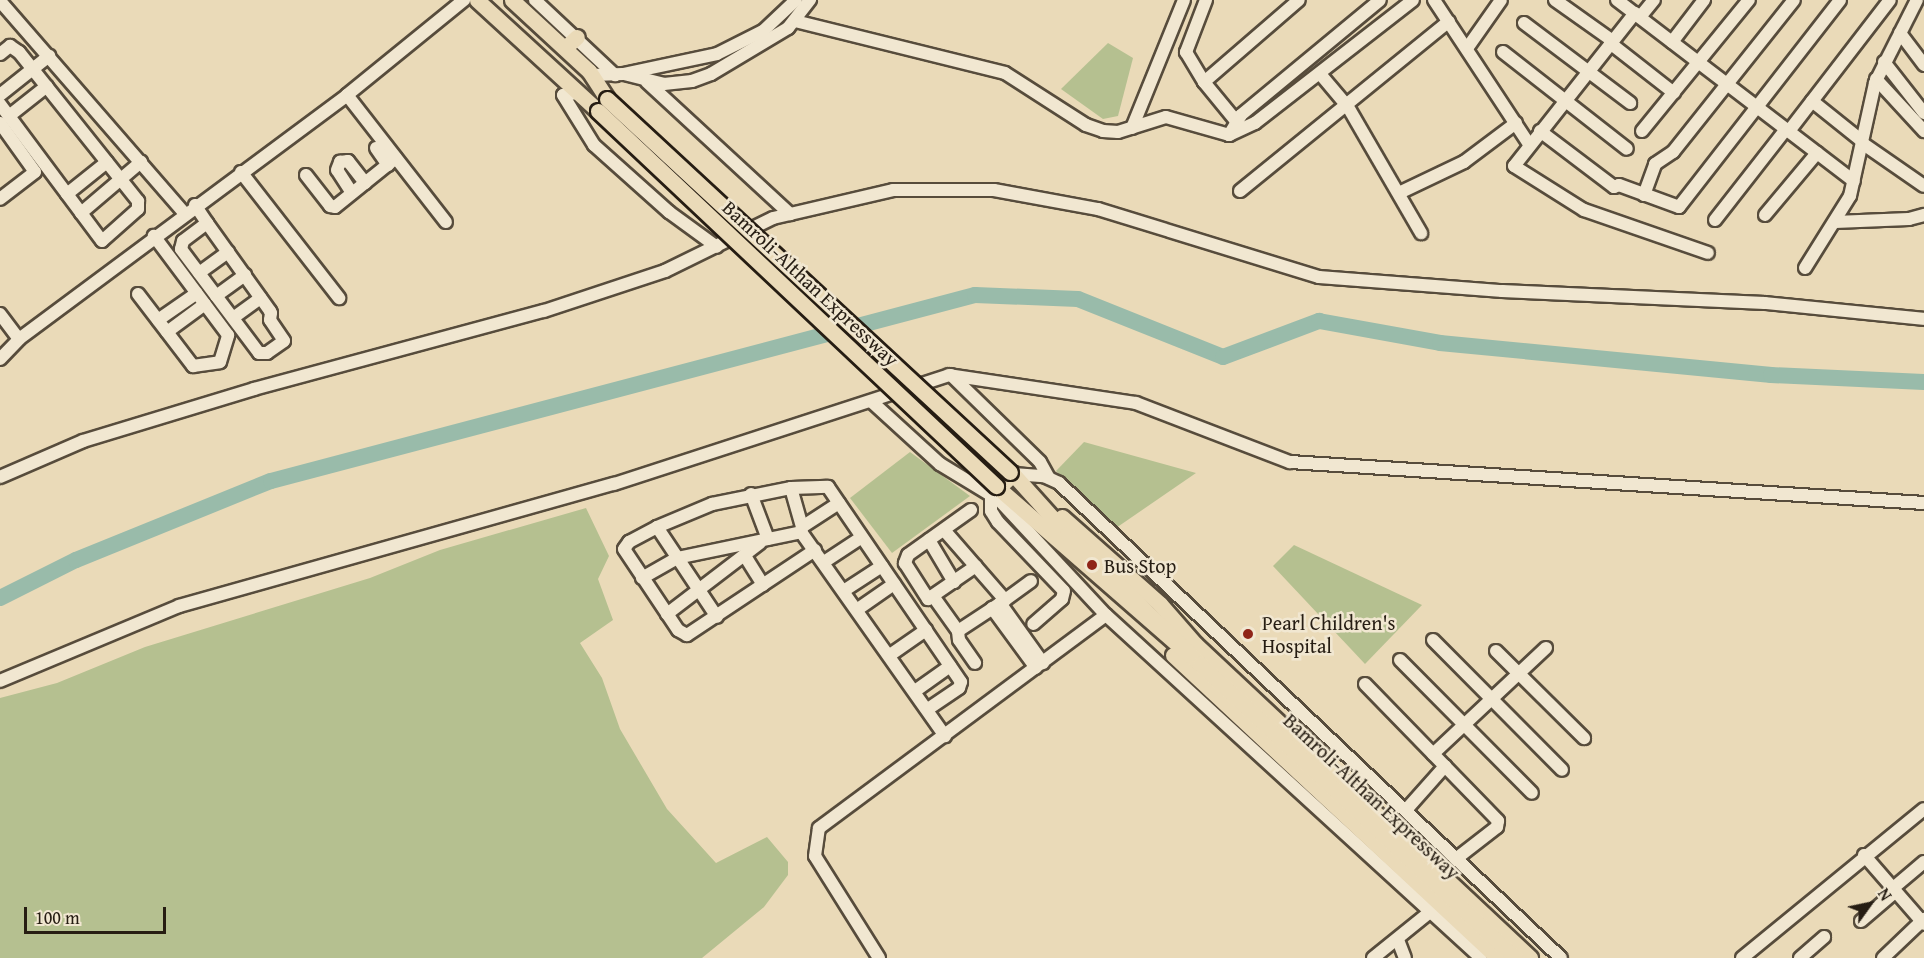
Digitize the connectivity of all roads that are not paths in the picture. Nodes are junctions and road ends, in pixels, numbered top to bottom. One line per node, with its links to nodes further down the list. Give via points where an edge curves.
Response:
1 (464, 0): 54 (street)
2 (477, 0): 52 (main road)
3 (513, 0): 34 (main road)
4 (536, 0): 30 (street)
5 (796, 0): 43 (street, via 763,32 724,51 687,63)
6 (810, 0): 26 (street)
7 (1184, 0): 66 (street)
8 (1206, 0): 48 (street, via 1186,52)
9 (1299, 0): 48 (street)
10 (1380, 0): 63 (street)
11 (1413, 0): 45 (street)
12 (1434, 0): 27 (street)
13 (1501, 0): 33 (street)
14 (1555, 0): 31 (street)
15 (1617, 0): 24 (street)
16 (1654, 0): 24 (street)
17 (1704, 0): 32 (street)
18 (1749, 0): 39 (street)
19 (1794, 0): 49 (street)
20 (1840, 0): 61 (street)
21 (1890, 0): 55 (street)
22 (0, 1): 37 (street)
23 (1916, 2): 25 (street); 29 (street)
24 (1637, 15): 31 (street); 32 (street)
25 (1924, 16)
26 (795, 21): 47 (street, via 760,48 711,74 692,81); 66 (street, via 998,71 1094,129 1118,132)
27 (1449, 21): 33 (street); 60 (street)
28 (1524, 23): 42 (street)
29 (1900, 33): 38 (street); 40 (street)
30 (577, 37): 34 (main road); 43 (street)
31 (1612, 42): 42 (street); 51 (street)
32 (1672, 42): 39 (street)
33 (1468, 47): 64 (street)
34 (565, 48): 44 (main road)
35 (1503, 52): 56 (street)
36 (0, 54): 41 (street, via 13,47)
37 (49, 56): 41 (street); 79 (street)
38 (1884, 62): 46 (street); 62 (street)
39 (1699, 63): 49 (street); 51 (street)
40 (1924, 65)
41 (33, 69): 50 (street); 53 (street)
42 (1586, 73): 56 (street); 57 (street)
43 (619, 74): 44 (street); 47 (street)
44 (592, 75): 59 (main road)
45 (1321, 75): 60 (street); 71 (street, via 1255,123)
46 (1876, 79): 70 (street); 72 (street)
47 (647, 82): 96 (street)
48 (1204, 82): 63 (street)
49 (1728, 84): 61 (street); 91 (street, via 1673,152 1655,164)
50 (47, 86): 65 (street); 78 (street)
51 (1674, 93): 69 (street)
52 (569, 94): 59 (main road); 107 (street, via 597,149 669,212)
53 (0, 95)
54 (347, 95): 77 (street); 80 (street)
55 (1812, 101): 67 (street); 72 (street)
56 (1563, 102): 68 (street); 75 (street)
57 (1630, 103)
58 (0, 104): 65 (street)
59 (602, 105): 128 (main road, bridge); 132 (main road, Bamroli-Althan Expressway, bridge)
60 (1348, 107): 87 (street); 89 (street)
61 (1758, 107): 67 (street); 91 (street, via 1679,207)
62 (1924, 113)
63 (1236, 121): 71 (street)
64 (1516, 123): 73 (street); 89 (street, via 1464,162)
65 (4, 127): 90 (street); 92 (street, via 35,172)
66 (1132, 128): 71 (street, via 1166,117)
67 (1787, 130): 76 (street); 100 (street)
68 (1540, 131): 73 (street); 91 (street, via 1614,187 1619,185)
69 (1642, 131)
70 (1924, 131)
71 (1229, 135)
72 (1862, 142): 83 (street); 86 (street)
73 (1529, 144): 109 (street, via 1514,166 1526,177 1584,210)
74 (375, 148): 77 (street)
75 (1627, 150)
76 (1817, 153): 83 (street); 97 (street)
77 (392, 161): 85 (street); 101 (street)
78 (107, 162): 82 (street); 90 (street)
79 (141, 162): 82 (street); 95 (street)
80 (241, 172): 93 (street); 117 (street)
81 (306, 175): 88 (street, via 331,207)
82 (121, 179): 94 (street); 94 (street, via 139,205 107,240 99,238)
83 (1854, 181): 102 (street)
84 (0, 182): 92 (street)
85 (365, 183): 88 (street); 88 (street, via 348,161 340,162 337,170)
86 (1924, 186)
87 (1240, 191)
88 (352, 193)
89 (1399, 193): 105 (street)
90 (67, 194): 94 (street)
91 (1644, 195)
92 (4, 196)
93 (195, 205): 95 (street); 103 (street)
94 (81, 213)
95 (184, 213): 106 (street)
96 (790, 214): 107 (street, via 766,221); 121 (street, via 905,189 1005,190 1127,215 1320,277 1502,291 1765,303)
97 (1765, 214)
98 (1924, 215): 99 (street)
99 (1909, 219): 102 (street); 104 (street)
100 (1715, 220)
101 (446, 222)
102 (1836, 222): 110 (street)
103 (207, 223): 108 (street); 111 (street, via 181,245)
104 (1924, 225)
105 (1421, 234)
106 (154, 236): 113 (street); 124 (street)
107 (717, 247): 129 (street, via 677,267 553,309 254,389 83,441)
108 (228, 252): 111 (street); 112 (street)
109 (1708, 253)
110 (1805, 268)
111 (199, 273): 115 (street)
112 (244, 275): 115 (street); 116 (street)
113 (197, 293): 118 (street); 122 (street)
114 (138, 294): 122 (street)
115 (216, 296): 120 (street)
116 (261, 298): 120 (street); 120 (street, via 283,343 261,354)
117 (339, 298)
118 (205, 304): 123 (street); 123 (street, via 228,335 218,363 193,366)
119 (0, 314): 124 (street)
120 (233, 318)
121 (1924, 319)
122 (158, 320): 123 (street)
123 (167, 332)
124 (19, 339): 125 (street)
125 (0, 359)
126 (951, 375): 127 (street); 130 (street, via 1040,462); 135 (street, via 1136,403 1290,462)
127 (872, 402): 132 (street, via 940,464); 175 (street, via 843,408 614,484 179,606)
128 (1011, 473): 130 (street); 132 (main road); 171 (main road, via 1067,534); 204 (main road, via 1160,604 1195,644)
129 (0, 477)
130 (1049, 478): 188 (street)
131 (791, 488): 133 (street); 134 (street, via 824,485); 138 (street)
132 (996, 492): 160 (street); 162 (street, via 991,511 998,522 1064,591 1062,599); 171 (main road); 202 (main road, via 1055,551 1179,659)
133 (751, 494): 137 (street, via 712,504); 141 (street)
134 (839, 503): 138 (street); 140 (street)
135 (1924, 503)
136 (971, 510): 139 (street)
137 (657, 527): 145 (street); 149 (street, via 629,542 624,549)
138 (801, 530): 141 (street); 143 (street)
139 (944, 530): 142 (street); 148 (street)
140 (862, 537): 146 (street); 147 (street)
141 (764, 540): 144 (street); 145 (street)
142 (929, 540): 151 (street); 156 (street, via 906,557 905,563 926,598)
143 (815, 550): 146 (street); 153 (street)
144 (745, 556): 153 (street); 155 (street)
145 (678, 558): 149 (street); 155 (street)
146 (824, 562): 154 (street)
147 (882, 566): 152 (street); 154 (street)
148 (976, 566): 151 (street); 157 (street)
149 (642, 578): 159 (street)
150 (1031, 581): 157 (street)
151 (954, 582): 156 (street)
152 (894, 584): 158 (street); 163 (street)
153 (764, 585): 161 (street)
154 (845, 590): 158 (street)
155 (699, 592): 159 (street); 161 (street)
156 (933, 596): 164 (street)
157 (999, 604): 164 (street); 172 (street)
158 (858, 609): 168 (street)
159 (667, 614): 161 (street, via 678,630 687,635)
160 (1106, 615): 172 (street); 193 (street)
161 (717, 617)
162 (1034, 624)
163 (926, 630): 168 (street); 173 (street)
164 (958, 631): 170 (street, via 959,640)
165 (1432, 640): 178 (street)
166 (1546, 648): 174 (street)
167 (1496, 651): 174 (street)
168 (890, 655): 177 (street)
169 (1400, 660): 180 (street)
170 (975, 663)
171 (1200, 664): 203 (main road, Bamroli-Althan Expressway)
172 (1040, 665): 181 (street)
173 (950, 666): 177 (street); 179 (street, via 961,686)
174 (1518, 673): 178 (street); 182 (street)
175 (0, 681)
176 (1365, 684): 183 (street)
177 (915, 691): 179 (street)
178 (1491, 700): 180 (street); 185 (street)
179 (928, 709): 181 (street)
180 (1464, 726): 183 (street); 186 (street)
181 (945, 736): 198 (street, via 819,828 815,836 815,856)
182 (1584, 738)
183 (1433, 754): 184 (street)
184 (1445, 766): 188 (street); 190 (street, via 1497,821 1497,827)
185 (1562, 770)
186 (1532, 793)
187 (1924, 809): 189 (street)
188 (1406, 810): 190 (street)
189 (1864, 855): 192 (street); 206 (street)
190 (1457, 858): 205 (street)
191 (1924, 862): 192 (street)
192 (1894, 891): 194 (street); 195 (street)
193 (1431, 911): 197 (street); 201 (street)
194 (1861, 921)
195 (1923, 922): 208 (street)
196 (1824, 937): 207 (street)
197 (1398, 940): 199 (street); 200 (street)
198 (879, 958)
199 (1373, 958)
200 (1405, 958)
201 (1481, 958)
202 (1498, 958)
203 (1515, 958)
204 (1530, 958)
205 (1560, 958)
206 (1742, 958)
207 (1800, 958)
208 (1883, 958)

